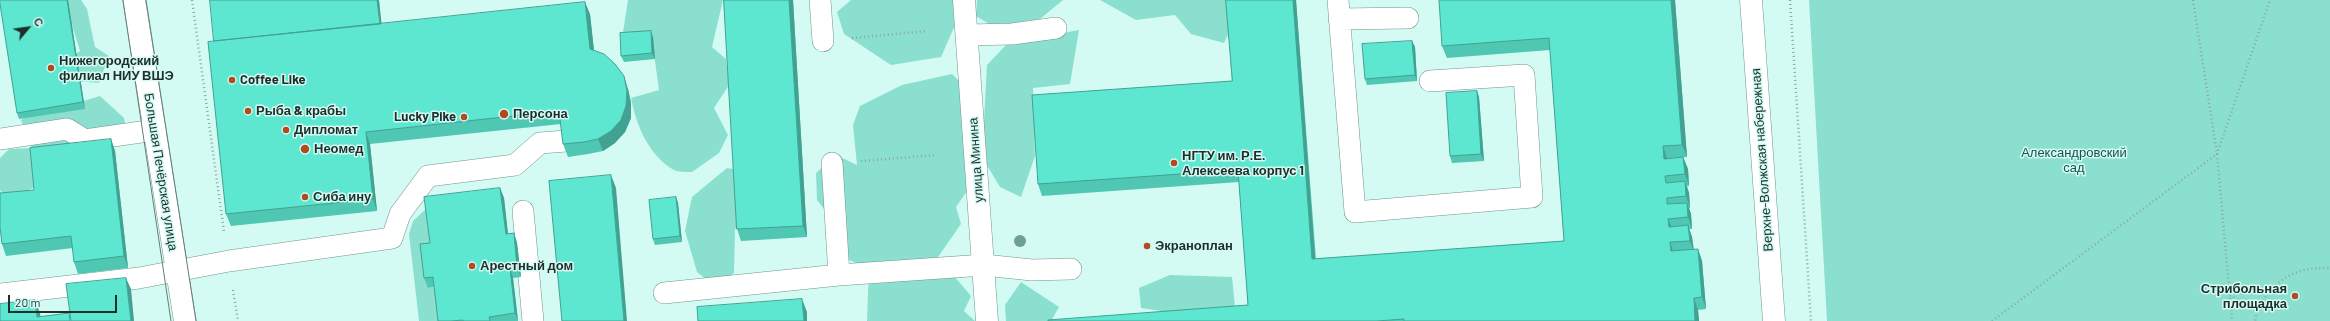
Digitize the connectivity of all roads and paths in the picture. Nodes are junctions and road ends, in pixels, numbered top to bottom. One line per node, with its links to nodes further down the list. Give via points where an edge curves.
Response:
1 (134, 0): 16 (street, Большая Печёрская улица)
2 (192, 0): 23 (path)
3 (820, 0): 14 (lane)
4 (964, 0): 13 (street, улица Минина)
5 (1751, 0): 37 (street, Верхне-Волжская набережная)
6 (1790, 0): 38 (path)
7 (2193, 0): 19 (path)
8 (2270, 0): 19 (path)
9 (1339, 10): 10 (lane); 15 (lane, via 1355,212 1532,197 1524,75)
10 (1408, 18)
11 (1056, 28): 13 (lane, via 1012,34)
12 (927, 31): 14 (path)
13 (967, 35): 24 (street, улица Минина)
14 (823, 41)
15 (1430, 80)
16 (155, 130): 17 (lane, via 85,140 67,130); 27 (street, Большая Печёрская улица)
17 (0, 139)
18 (566, 140): 23 (lane, via 540,143 515,165 428,176 400,214 392,238)
19 (2217, 154): 31 (path); 39 (path)
20 (936, 155): 21 (path)
21 (832, 164): 28 (lane)
22 (523, 211): 35 (lane)
23 (229, 261): 27 (lane); 34 (path)
24 (984, 265): 26 (lane, via 1032,270); 28 (lane); 36 (street, улица Минина)
25 (2330, 268): 32 (path, via 2310,268 2290,274 2273,286)
26 (1071, 269)
27 (177, 272): 30 (lane); 33 (street, Большая Печёрская улица)
28 (840, 275): 29 (lane)
29 (664, 293)
30 (0, 294)
31 (2230, 295): 32 (path); 40 (path)
32 (2257, 311): 41 (path)
33 (185, 321)
34 (238, 321)
35 (533, 321)
36 (987, 321)
37 (1774, 321)
38 (1811, 321)
39 (1992, 321)
40 (2232, 321)
41 (2255, 321)

